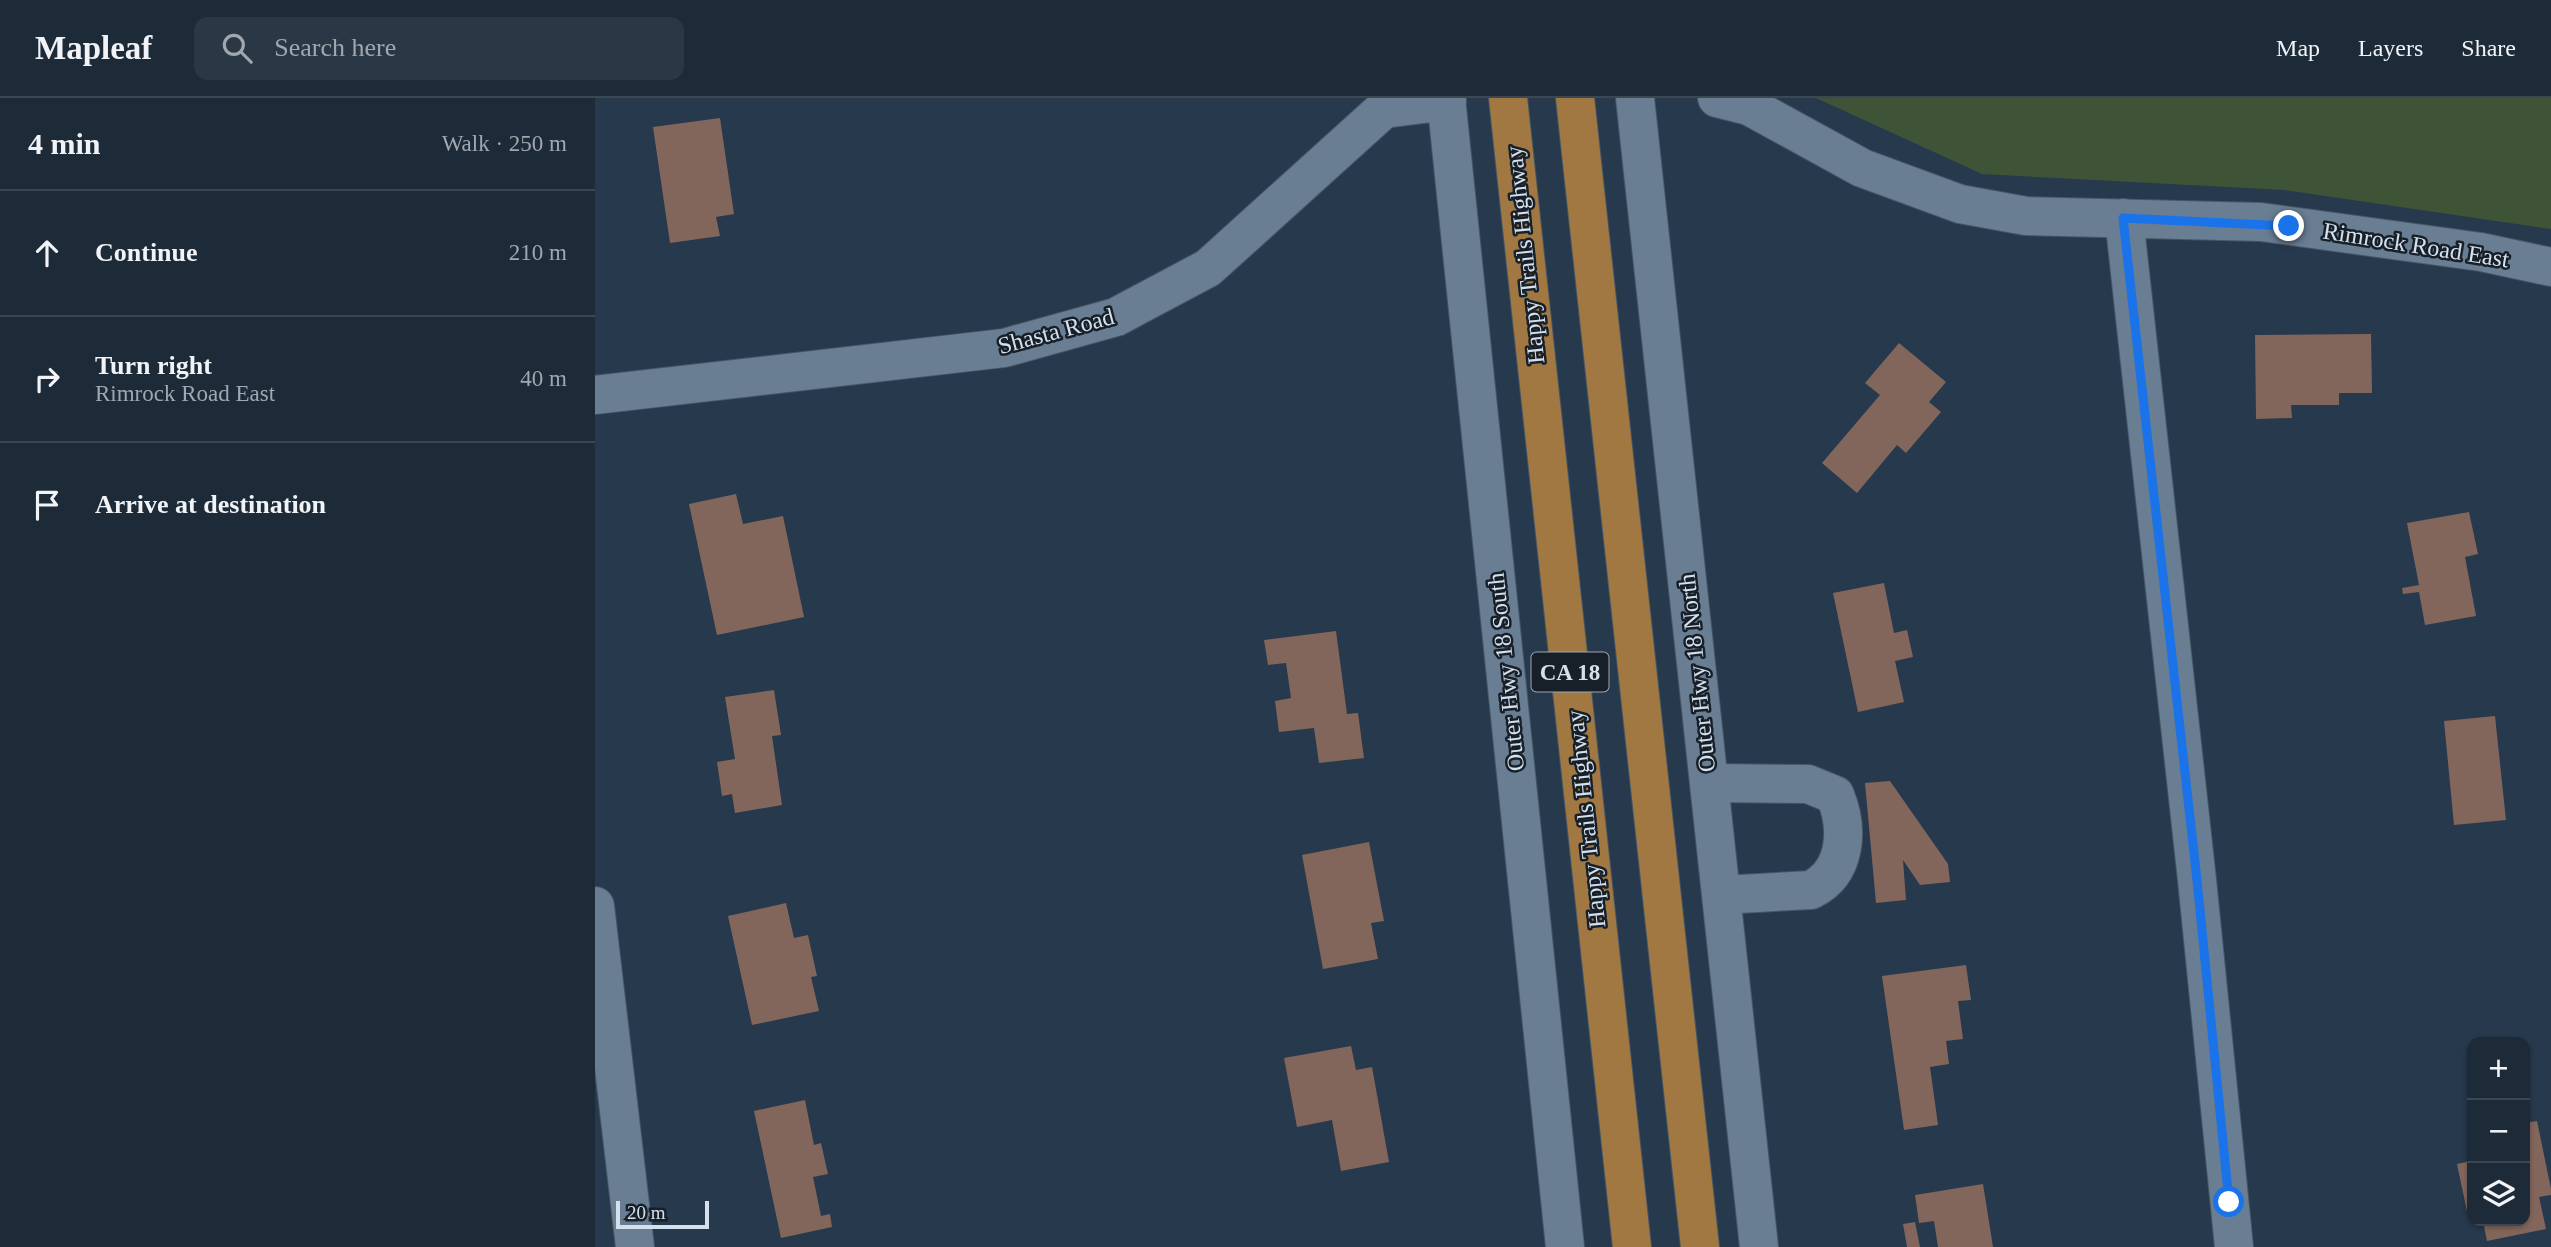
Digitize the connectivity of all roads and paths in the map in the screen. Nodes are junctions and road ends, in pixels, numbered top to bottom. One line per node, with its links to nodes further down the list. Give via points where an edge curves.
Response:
1 (1508, 98): 15 (main road, Happy Trails Highway / CA 18)
2 (1575, 98): 16 (main road, CA 18)
3 (1635, 98): 10 (street, Outer Hwy 18 North)
4 (1717, 98): 7 (street, Rimrock Road East, via 1749,106 1862,168 1960,204 2026,216)
5 (1446, 99): 6 (street, Shasta Road); 14 (street, Outer Hwy 18 South)
6 (1382, 104): 9 (street, Shasta Road, via 1208,268 1117,317 1004,348)
7 (2123, 218): 8 (street, Rimrock Road East, via 2261,222 2481,252); 18 (street)
8 (2551, 267)
9 (595, 395)
10 (1709, 783): 11 (street, Outer Hwy 18 North); 11 (street, via 1808,784 1823,789 1835,795 1843,829 1838,861 1823,884 1811,890)
11 (1721, 895): 17 (street, Outer Hwy 18 North)
12 (595, 906): 13 (street)
13 (635, 1247)
14 (1565, 1247)
15 (1632, 1247)
16 (1700, 1247)
17 (1759, 1247)
18 (2234, 1247)

